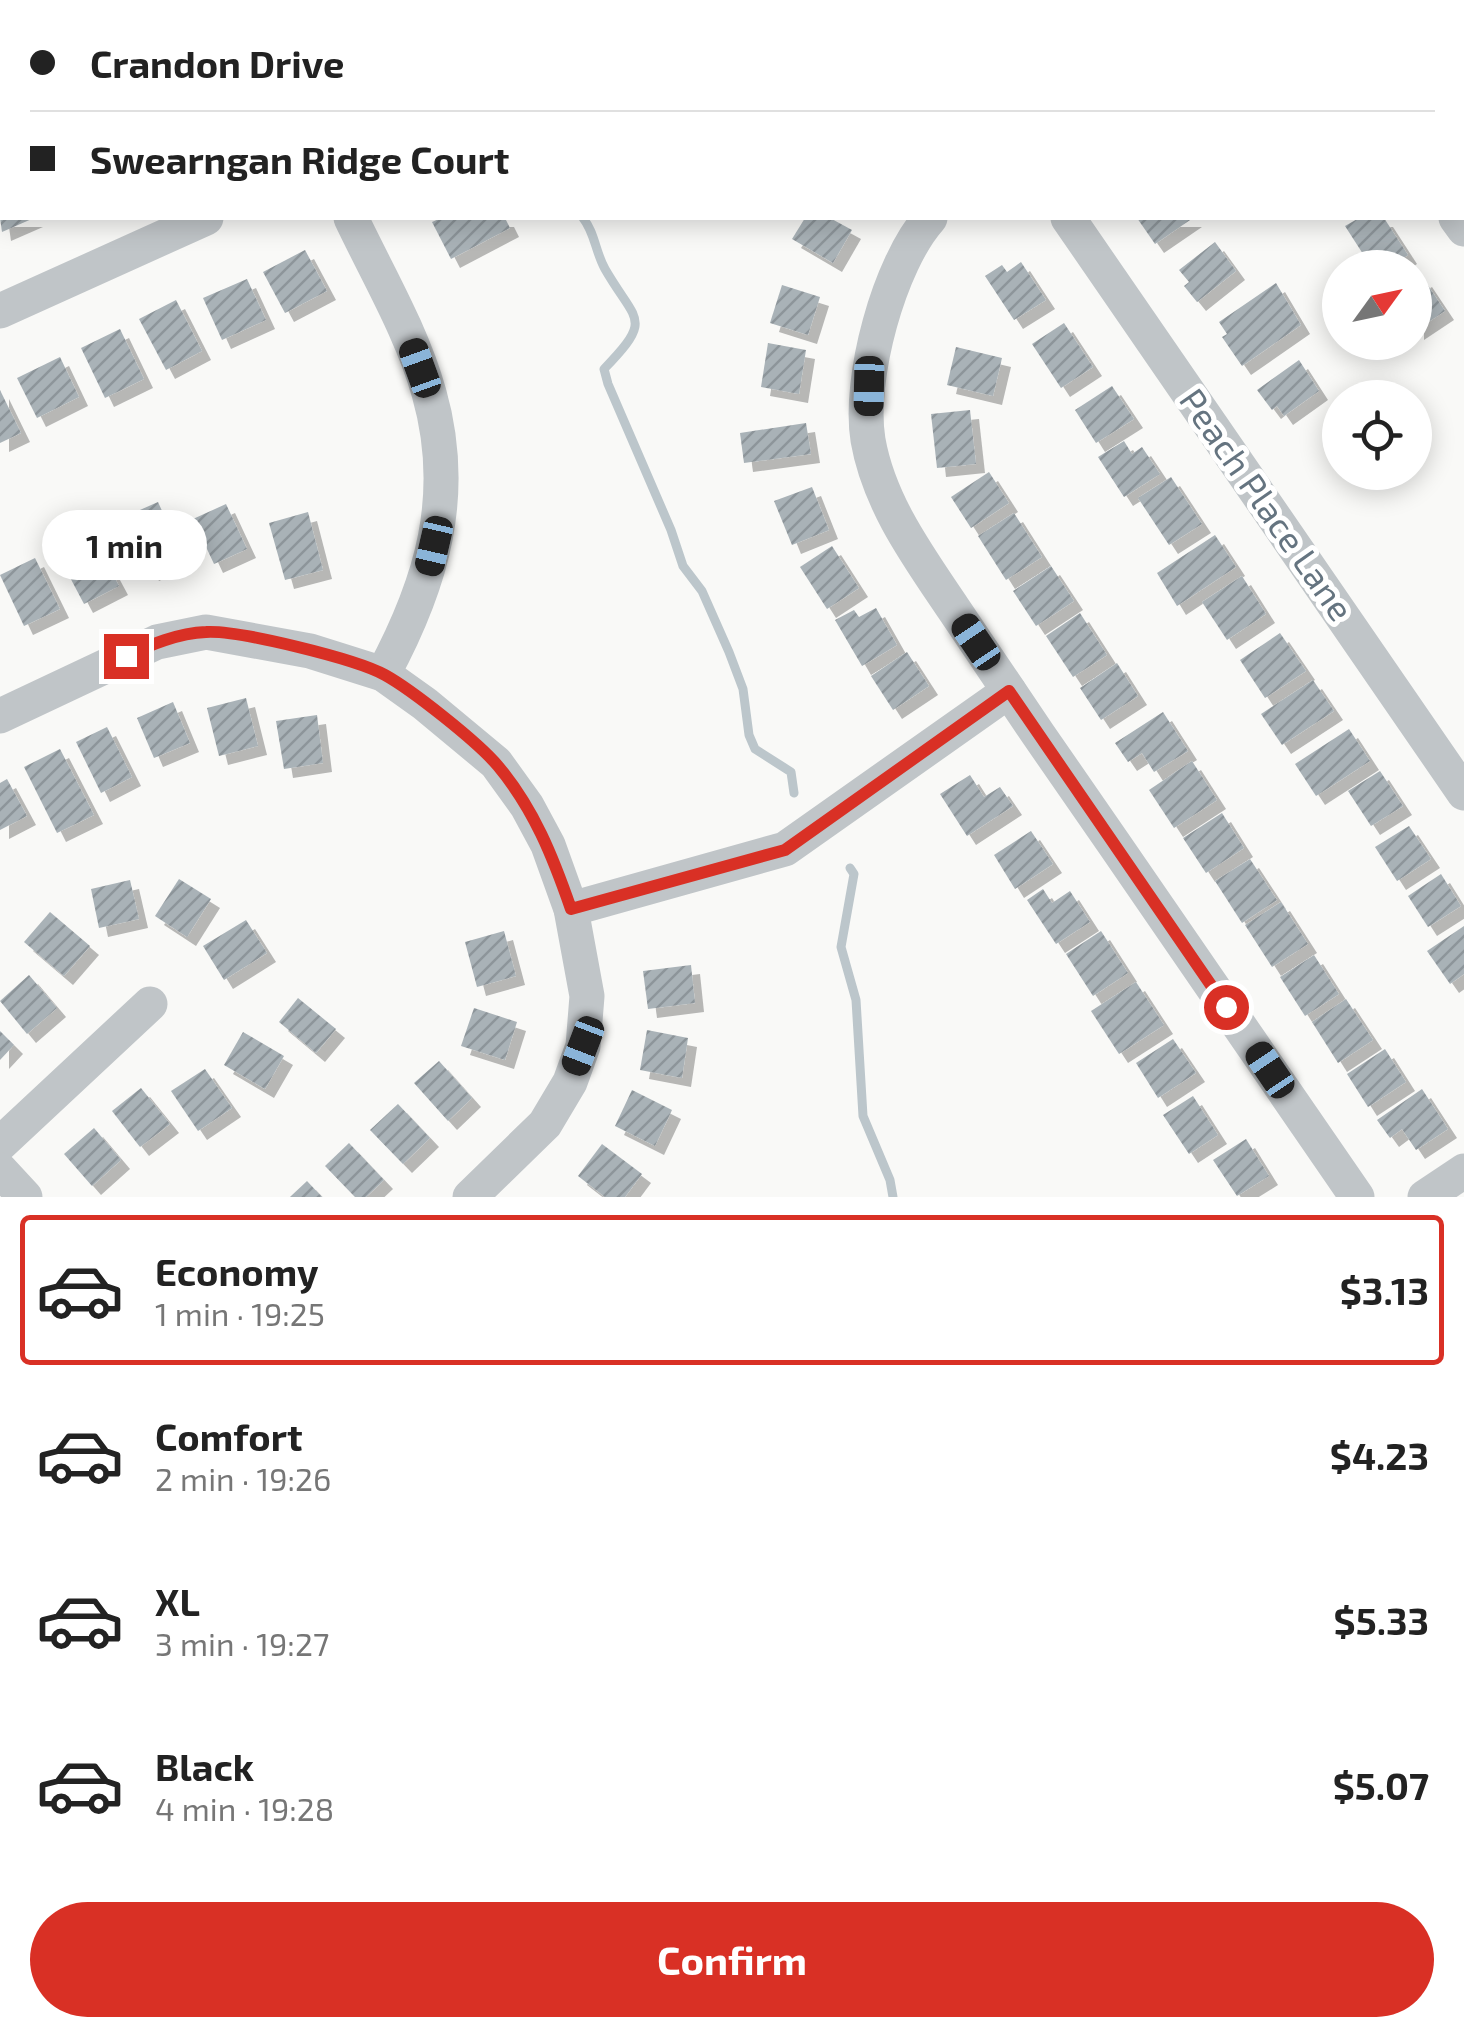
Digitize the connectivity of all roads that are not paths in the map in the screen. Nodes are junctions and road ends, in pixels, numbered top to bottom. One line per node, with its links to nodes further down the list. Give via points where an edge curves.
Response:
1 (202, 220): 5 (street)
2 (352, 220): 6 (street, via 412,345 438,433 440,521 412,620)
3 (929, 220): 7 (street, via 901,263 881,324 868,437 882,490 914,550)
4 (1069, 220): 9 (street, Peach Place Lane)
5 (0, 311)
6 (383, 674): 8 (street, via 310,651 206,632 157,642); 10 (street, via 496,763 548,844)
7 (1009, 691): 10 (street, via 785,850); 17 (street)
8 (0, 716)
9 (1464, 793)
10 (571, 909): 16 (street, via 588,996 583,1046 545,1124)
11 (150, 1004): 12 (street)
12 (0, 1144)
13 (0, 1170): 15 (street)
14 (1464, 1171): 18 (street)
15 (25, 1197)
16 (470, 1197)
17 (1357, 1197)
18 (1425, 1197)

